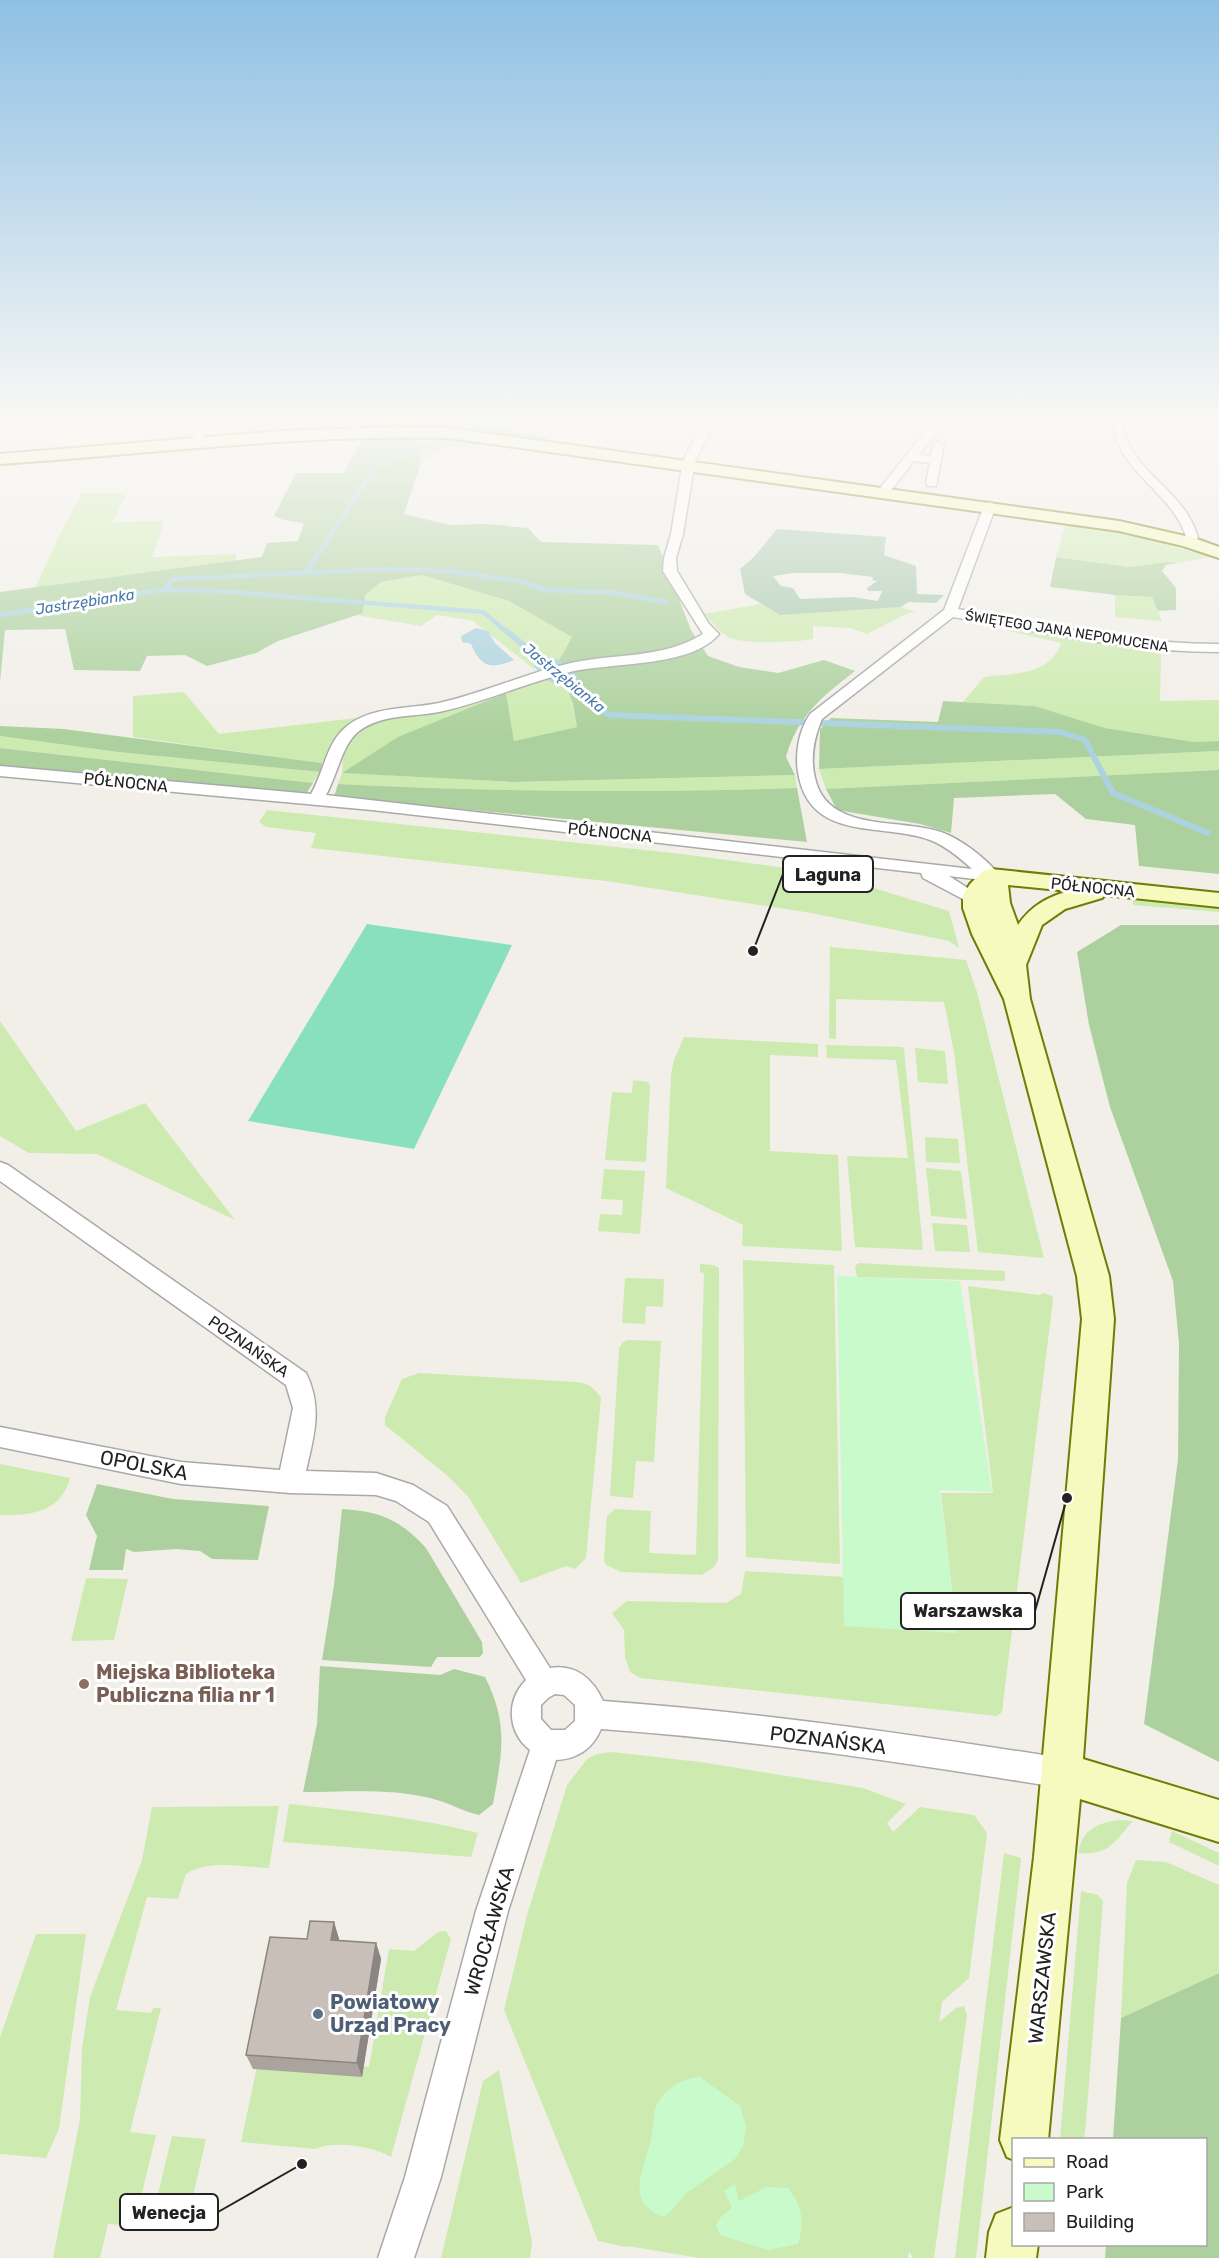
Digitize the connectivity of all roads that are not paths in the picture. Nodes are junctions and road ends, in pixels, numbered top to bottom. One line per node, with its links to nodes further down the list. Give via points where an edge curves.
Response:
1 (679, 523): 10 (street, via 670,571 712,634 683,649 556,672 461,702 364,722 347,734 338,748)
2 (983, 523): 7 (street, ŚWIĘTEGO JANA NEPOMUCENA)
3 (1102, 523): 5 (street)
4 (1187, 523): 5 (street, via 1192,531)
5 (1190, 540): 6 (street)
6 (1219, 553)
7 (950, 612): 8 (street, ŚWIĘTEGO JANA NEPOMUCENA, via 1120,642); 12 (street, ŚWIĘTEGO JANA NEPOMUCENA, via 813,721 805,738 805,774 813,798 826,812 851,822 936,837 969,856)
8 (1219, 648)
9 (0, 771): 10 (street, PÓŁNOCNA)
10 (315, 800): 11 (street, PÓŁNOCNA)
11 (906, 866): 12 (street, PÓŁNOCNA); 14 (street, via 938,877)
12 (991, 876): 13 (street, PÓŁNOCNA); 14 (street, via 979,886); 16 (street, WARSZAWSKA, via 1011,939)
13 (1155, 894): 15 (street, PÓŁNOCNA); 16 (street, via 1095,892 1058,902 1027,928)
14 (974, 900): 17 (street, WARSZAWSKA, via 986,939)
15 (1219, 900)
16 (1013, 966): 17 (street, WARSZAWSKA)
17 (1017, 999): 24 (street, WARSZAWSKA, via 1093,1276 1098,1318)
18 (0, 1170): 20 (street, POZNAŃSKA, via 297,1380 305,1408)
19 (0, 1437): 20 (street, OPOLSKA, via 181,1473)
20 (290, 1482): 21 (street, via 376,1484 404,1493 438,1514)
21 (545, 1685): 22 (street, via 564,1682 578,1688 589,1699); 23 (street, via 532,1694 525,1711 529,1729)
22 (592, 1714): 23 (street, via 587,1729 575,1740 560,1745); 24 (street, POZNAŃSKA, via 812,1737)
23 (547, 1743): 27 (street, WROCŁAWSKA, via 492,1911 423,2177)
24 (1062, 1773): 25 (street); 26 (street, WARSZAWSKA)
25 (1219, 1821)
26 (1024, 2138)
27 (396, 2258)

